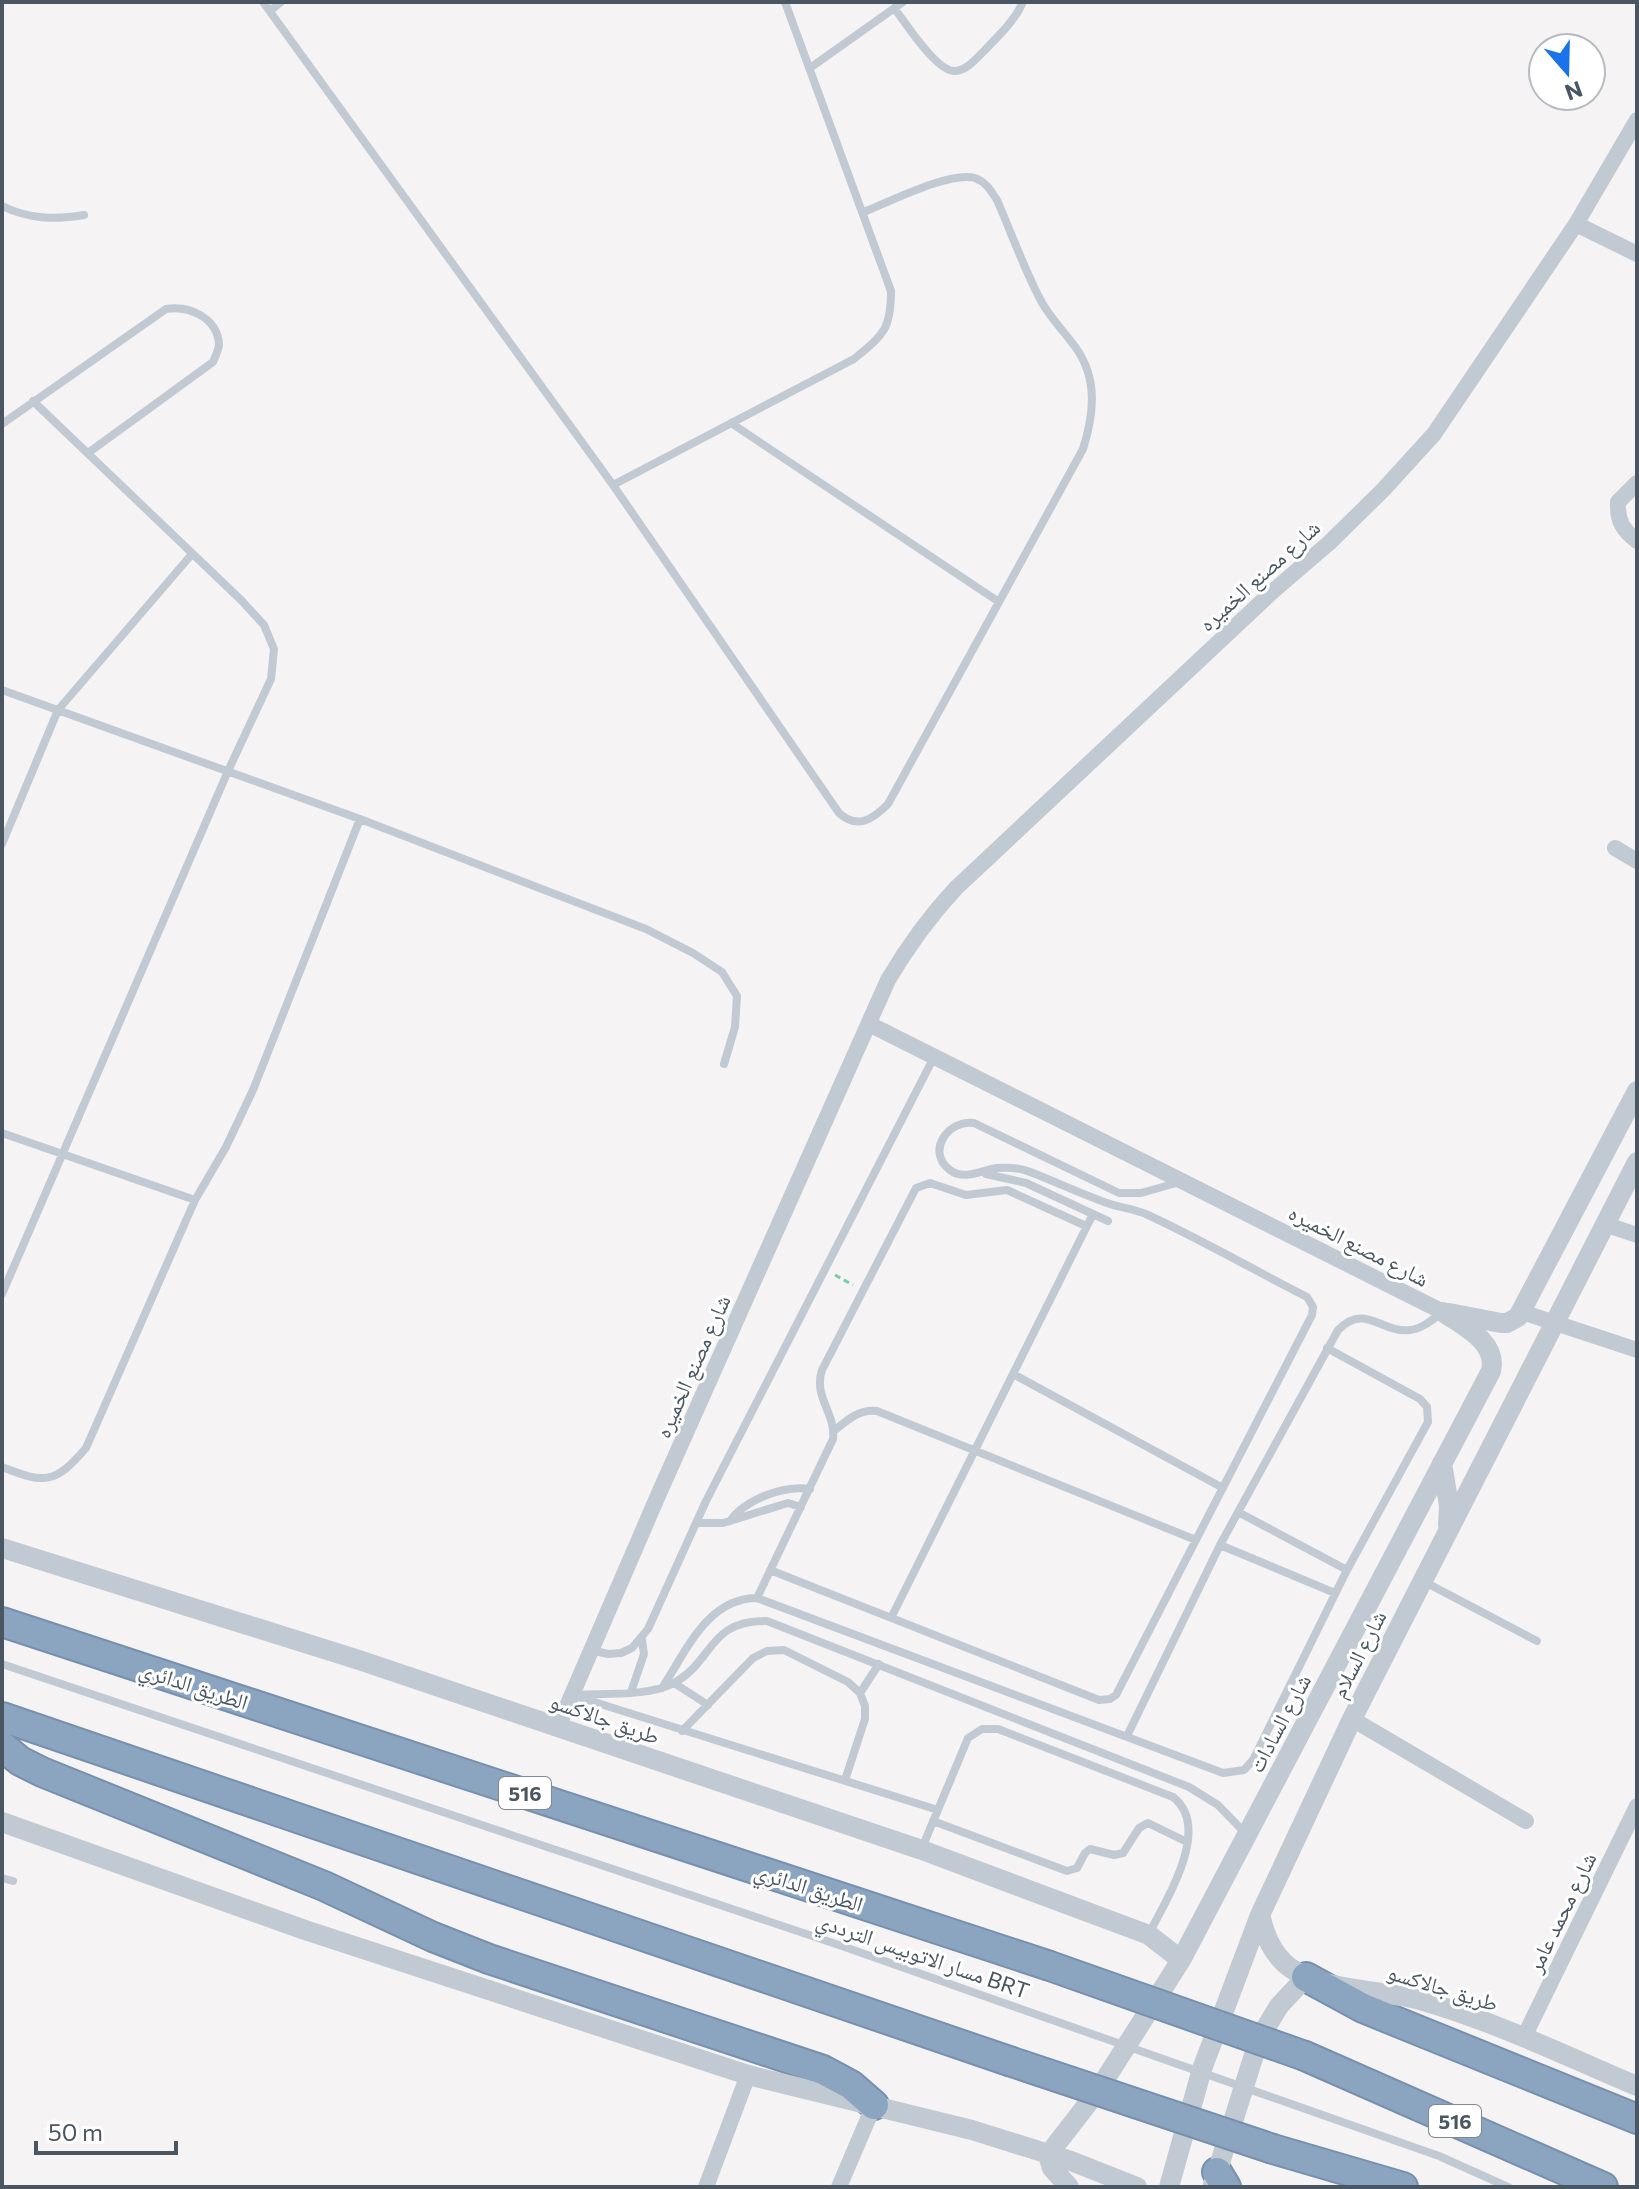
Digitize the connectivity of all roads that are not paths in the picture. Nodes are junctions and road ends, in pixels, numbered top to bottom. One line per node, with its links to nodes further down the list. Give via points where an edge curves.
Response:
1 (263, 2): 7 (lane)
2 (281, 2): 7 (lane)
3 (785, 2): 8 (lane)
4 (903, 2): 6 (lane)
5 (1023, 2): 6 (lane, via 1011,24 971,65 957,72 933,58)
6 (894, 8): 8 (lane)
7 (270, 11): 20 (lane)
8 (810, 68): 11 (lane)
9 (1634, 132): 13 (street, شارع مصنع الخميره)
10 (2, 206): 12 (lane, via 33,217)
11 (864, 212): 16 (lane, via 891,291 891,317 880,338 854,359); 23 (lane, via 953,178 973,178 988,186 1041,301 1088,372 1092,422 1083,449)
12 (84, 215)
13 (1576, 224): 14 (street); 31 (street, شارع مصنع الخميره, via 1434,434 1329,543 956,888 907,947)
14 (1637, 254)
15 (33, 401): 17 (lane); 18 (lane); 18 (lane, via 166,309 180,306 198,312 217,338 213,362)
16 (731, 423): 20 (lane); 23 (lane)
17 (2, 424)
18 (88, 453): 22 (lane)
19 (1637, 483): 21 (street, via 1618,502 1617,513)
20 (613, 485): 23 (lane, via 839,813 854,823 866,822 888,804)
21 (1637, 541)
22 (192, 554): 25 (lane); 26 (lane, via 264,625 274,649 271,679)
23 (999, 602)
24 (2, 690): 25 (lane)
25 (58, 710): 26 (lane); 28 (lane)
26 (228, 771): 27 (lane); 36 (lane)
27 (360, 819): 33 (lane, via 646,929 722,972 737,996); 42 (lane, via 253,1090)
28 (2, 844)
29 (1615, 848): 30 (street)
30 (1637, 861)
31 (869, 1024): 32 (street, شارع مصنع الخميره); 78 (street, شارع مصنع الخميره)
32 (934, 1056): 40 (street, شارع مصنع الخميره); 64 (lane)
33 (724, 1064)
34 (1637, 1091): 50 (street)
35 (2, 1133): 36 (lane)
36 (63, 1153): 42 (lane); 48 (lane)
37 (1637, 1162): 45 (street, شارع السلام)
38 (980, 1173): 39 (lane, via 1019,1169); 40 (lane, via 962,1175 943,1163 940,1147 952,1126 974,1123 1119,1193 1141,1193); 41 (lane)
39 (1050, 1180): 41 (lane); 59 (lane, via 1146,1214 1311,1302 1312,1315)
40 (1182, 1181): 49 (street, شارع مصنع الخميره)
41 (1044, 1191): 43 (lane)
42 (195, 1200): 58 (lane, via 86,1448 50,1479 31,1479)
43 (1093, 1214): 44 (lane); 46 (lane)
44 (1108, 1221)
45 (1604, 1224): 47 (street); 51 (street, شارع السلام)
46 (1086, 1226): 54 (lane); 55 (lane, via 1007,1190 966,1195 925,1183 913,1192 820,1377 819,1393)
47 (1637, 1235)
48 (2, 1294)
49 (1443, 1312): 50 (street, via 1501,1323); 52 (lane, via 1411,1330 1356,1318 1338,1330); 57 (street, شارع السادات, via 1488,1347 1492,1364)
50 (1522, 1312): 51 (street)
51 (1554, 1322): 53 (street); 65 (street, شارع السلام)
52 (1327, 1348): 62 (lane); 70 (lane, via 1420,1399 1429,1412)
53 (1637, 1350)
54 (1013, 1374): 56 (lane); 59 (lane)
55 (834, 1431): 56 (lane, via 864,1411 877,1411); 60 (lane)
56 (974, 1452): 66 (lane); 74 (lane)
57 (1442, 1463): 65 (street); 99 (street, شارع السادات)
58 (2, 1467)
59 (1223, 1488): 66 (lane)
60 (810, 1489): 61 (lane); 63 (lane, via 785,1490 755,1501)
61 (801, 1507): 63 (lane, via 781,1504); 69 (lane)
62 (1238, 1512): 67 (lane); 70 (lane)
63 (730, 1522): 64 (lane)
64 (696, 1523): 76 (lane)
65 (1448, 1529): 71 (street, شارع السلام)
66 (1196, 1540): 74 (lane, via 1121,1688 1110,1699 1099,1700)
67 (1220, 1545): 72 (lane); 91 (lane)
68 (2, 1548): 89 (street, طريق جالاكسو)
69 (770, 1570): 73 (lane); 74 (lane)
70 (1347, 1570): 72 (lane)
71 (1422, 1580): 77 (lane); 88 (street, شارع السلام)
72 (1335, 1593): 91 (lane, via 1244,1770 1223,1773)
73 (757, 1598): 82 (lane, via 730,1602 712,1614); 91 (lane)
74 (891, 1618)
75 (2, 1622): 122 (highway, الطريق الدائري / 516, bridge, via 1047,1965 1305,2056)
76 (642, 1640): 78 (lane, via 621,1653); 83 (lane, via 644,1654)
77 (1537, 1641)
78 (590, 1650): 85 (street, شارع مصنع الخميره)
79 (2, 1664): 121 (lane, مسار الاتوبيس الترددي BRT, via 854,1950 1439,2156)
80 (879, 1664): 81 (lane, via 767,1621 748,1622 722,1633); 84 (lane); 99 (lane, via 1189,1787 1218,1805)
81 (674, 1683): 82 (lane); 86 (lane)
82 (662, 1688): 83 (lane)
83 (631, 1692): 85 (lane)
84 (860, 1693): 86 (lane, via 848,1682 775,1649 753,1658); 93 (lane, via 865,1719)
85 (570, 1695): 89 (street, شارع مصنع الخميره); 90 (lane)
86 (708, 1705): 90 (lane)
87 (2, 1717): 120 (highway, bridge, via 1009,2061)
88 (1352, 1719): 97 (street); 104 (street, شارع السلام)
89 (558, 1727): 101 (street, طريق جالاكسو)
90 (682, 1731): 93 (lane)
91 (1127, 1736)
92 (2, 1746): 111 (highway, via 42,1772 324,1886 433,1937 823,2070)
93 (845, 1780): 95 (lane)
94 (1637, 1806): 108 (street, شارع محمد عامر)
95 (938, 1810): 96 (lane); 100 (lane, via 968,1738 990,1728 1173,1797 1185,1811)
96 (933, 1821): 100 (lane, via 1067,1871 1077,1868 1090,1849 1123,1853 1148,1823); 101 (lane)
97 (1526, 1821)
98 (2, 1822): 109 (street, via 305,1930)
99 (1247, 1835): 106 (street, شارع السادات)
100 (1187, 1842): 105 (lane, via 1181,1870)
101 (922, 1850): 105 (street, طريق جالاكسو)
102 (2, 1878): 103 (lane)
103 (13, 1881)
104 (1260, 1915): 107 (street, طريق جالاكسو, via 1274,1952); 119 (street, شارع السلام, via 1202,2069)
105 (1149, 1935): 106 (street, طريق جالاكسو)
106 (1181, 1960): 113 (street, شارع السادات, via 1099,2089)
107 (1306, 1977): 108 (street, طريق جالاكسو, via 1422,2001); 112 (highway, via 1363,2008); 114 (street, via 1259,2039)
108 (1524, 2037): 110 (street, طريق جالاكسو)
109 (748, 2075): 111 (street); 115 (street)
110 (1637, 2086)
111 (874, 2105): 113 (street); 116 (street)
112 (1637, 2119)
113 (1048, 2155): 117 (street); 118 (street)
114 (1219, 2182)
115 (706, 2187)
116 (839, 2187)
117 (1069, 2187)
118 (1137, 2187)
119 (1169, 2187)
120 (1403, 2187)
121 (1508, 2187)
122 (1603, 2187)

